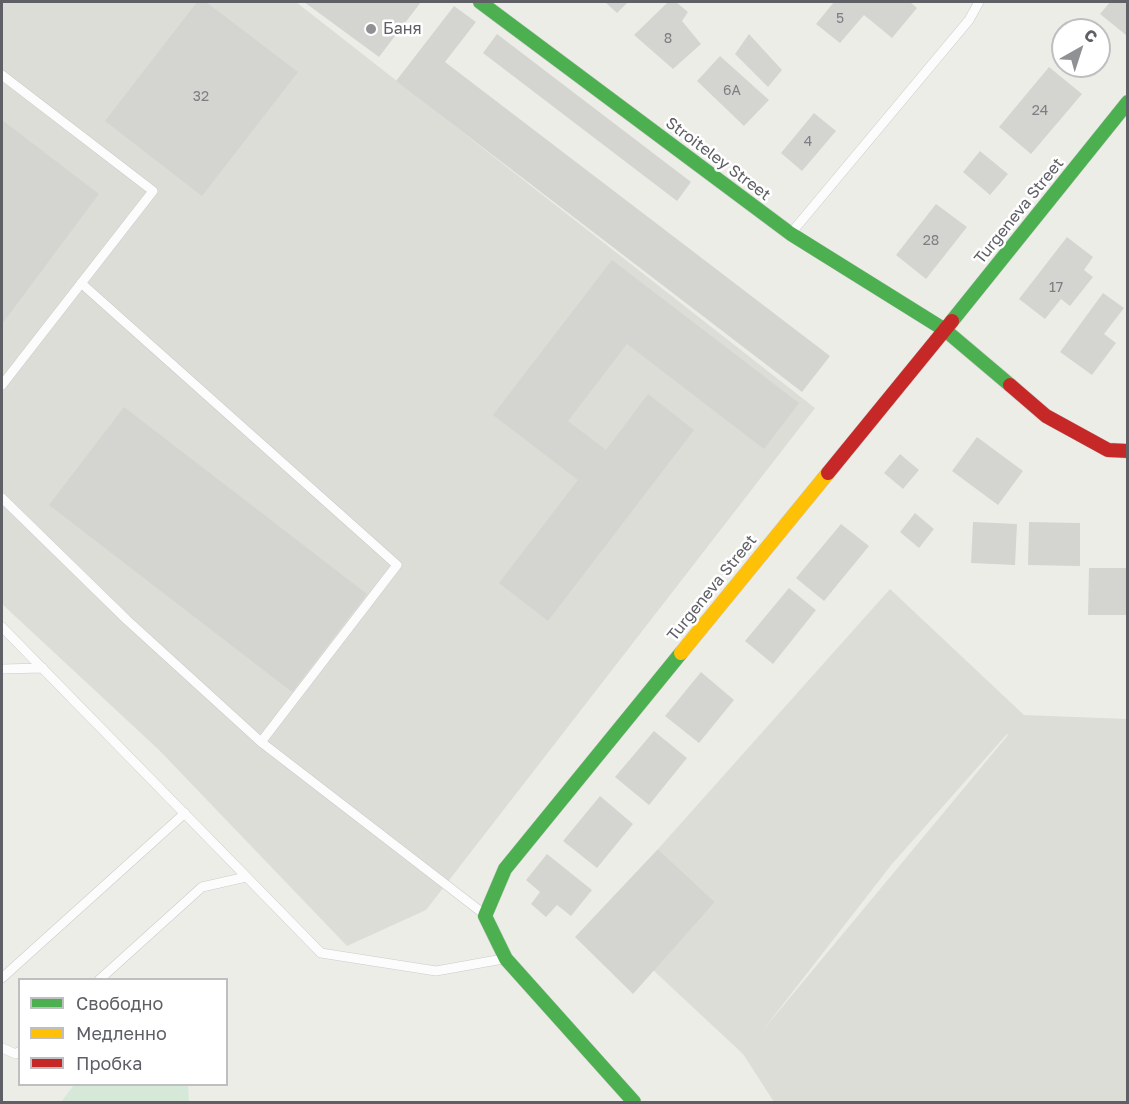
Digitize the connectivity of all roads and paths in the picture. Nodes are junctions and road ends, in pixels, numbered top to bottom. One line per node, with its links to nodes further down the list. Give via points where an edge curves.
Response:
1 (480, 2): 5 (street, Stroiteley Street)
2 (979, 2): 5 (lane, via 969,20)
3 (2, 75): 6 (lane, via 153,191)
4 (1128, 102): 7 (street, Turgeneva Street)
5 (791, 234): 7 (street, Stroiteley Street)
6 (81, 283): 8 (lane); 14 (lane, via 397,565)
7 (945, 330): 9 (street, Stroiteley Street, via 1046,416 1108,450); 17 (street, Turgeneva Street, via 505,869)
8 (2, 385)
9 (1128, 451)
10 (2, 498): 14 (lane, via 127,620)
11 (2, 627): 12 (lane)
12 (43, 668): 13 (lane); 15 (lane)
13 (2, 669)
14 (261, 742): 17 (lane)
15 (185, 813): 16 (lane); 19 (lane)
16 (246, 877): 18 (lane, via 321,953 436,971); 20 (lane, via 202,887)
17 (485, 916): 18 (street)
18 (506, 959): 23 (street)
19 (2, 978)
20 (101, 978)
21 (2, 1048): 22 (lane)
22 (18, 1052)
23 (634, 1102)

